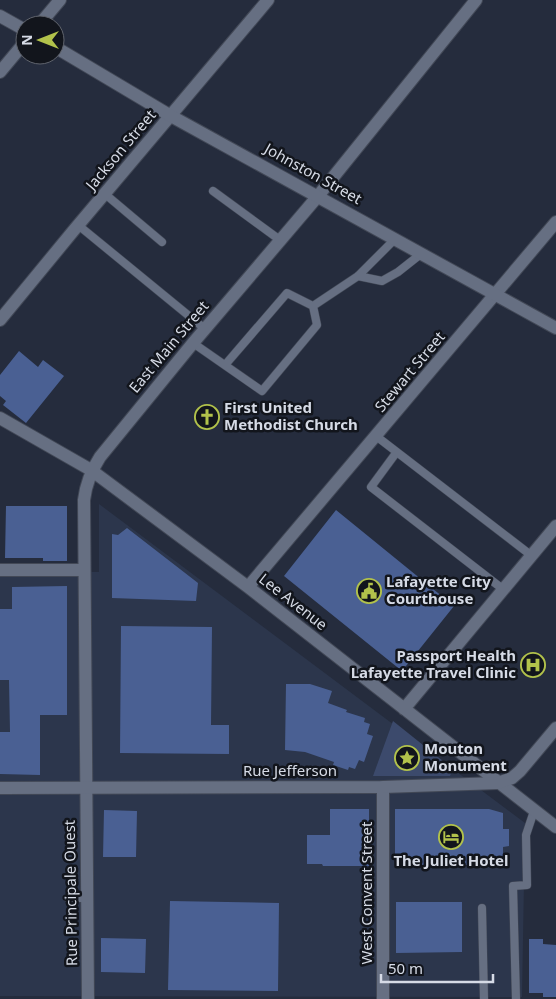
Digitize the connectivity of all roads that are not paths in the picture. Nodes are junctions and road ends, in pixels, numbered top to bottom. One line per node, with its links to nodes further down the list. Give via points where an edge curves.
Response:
1 (60, 0): 4 (street)
2 (268, 0): 10 (street, Jackson Street)
3 (476, 0): 13 (street, East Main Street)
4 (47, 15)
5 (0, 16): 6 (street)
6 (15, 24)
7 (65, 53): 10 (street, Johnston Street)
8 (15, 54): 9 (street)
9 (0, 72)
10 (171, 116): 12 (street, Jackson Street); 13 (street, Johnston Street)
11 (214, 191): 17 (lane)
12 (105, 194): 15 (street, Jackson Street); 18 (lane)
13 (318, 196): 16 (street, Johnston Street); 17 (street, East Main Street)
14 (556, 222): 21 (street, Stewart Street)
15 (78, 225): 23 (street, Jackson Street); 25 (lane)
16 (395, 238): 19 (street, Johnston Street); 20 (lane)
17 (280, 240): 25 (street, East Main Street)
18 (162, 242)
19 (422, 253): 20 (lane, via 382,281); 21 (street, Johnston Street)
20 (358, 276): 22 (lane)
21 (496, 295): 24 (street, Johnston Street); 29 (street, Stewart Street)
22 (312, 306): 27 (lane, via 287,293); 27 (lane, via 317,325 262,391)
23 (0, 320)
24 (556, 328)
25 (205, 329): 26 (street, East Main Street)
26 (193, 343): 27 (lane); 31 (street, East Main Street)
27 (225, 366)
28 (0, 418): 31 (street, Lee Avenue)
29 (376, 436): 30 (lane); 36 (street, Stewart Street)
30 (396, 452): 33 (lane); 37 (lane, via 370,487)
31 (91, 470): 35 (street, East Main Street, via 84,500); 36 (street, Lee Avenue)
32 (556, 526): 33 (street)
33 (532, 556): 37 (street)
34 (0, 570): 35 (street)
35 (84, 570): 41 (street, East Main Street)
36 (248, 588): 38 (street, Lee Avenue)
37 (504, 590): 38 (street)
38 (404, 709): 40 (street, Lee Avenue)
39 (555, 732): 40 (street, Rue Jefferson, via 512,778)
40 (498, 783): 42 (street, Rue Jefferson); 44 (street, Lee Avenue)
41 (86, 787): 42 (street, Rue Jefferson); 43 (street, Rue Jefferson); 47 (street, Rue Principale Ouest)
42 (383, 787): 50 (street, West Convent Street)
43 (0, 788)
44 (534, 811): 45 (street, Lee Avenue); 52 (lane, via 526,835 527,885 513,886)
45 (556, 827)
46 (68, 898): 47 (lane)
47 (87, 898): 49 (street, Rue Principale Ouest)
48 (482, 908): 51 (lane)
49 (88, 999)
50 (383, 999)
51 (484, 999)
52 (516, 999)

